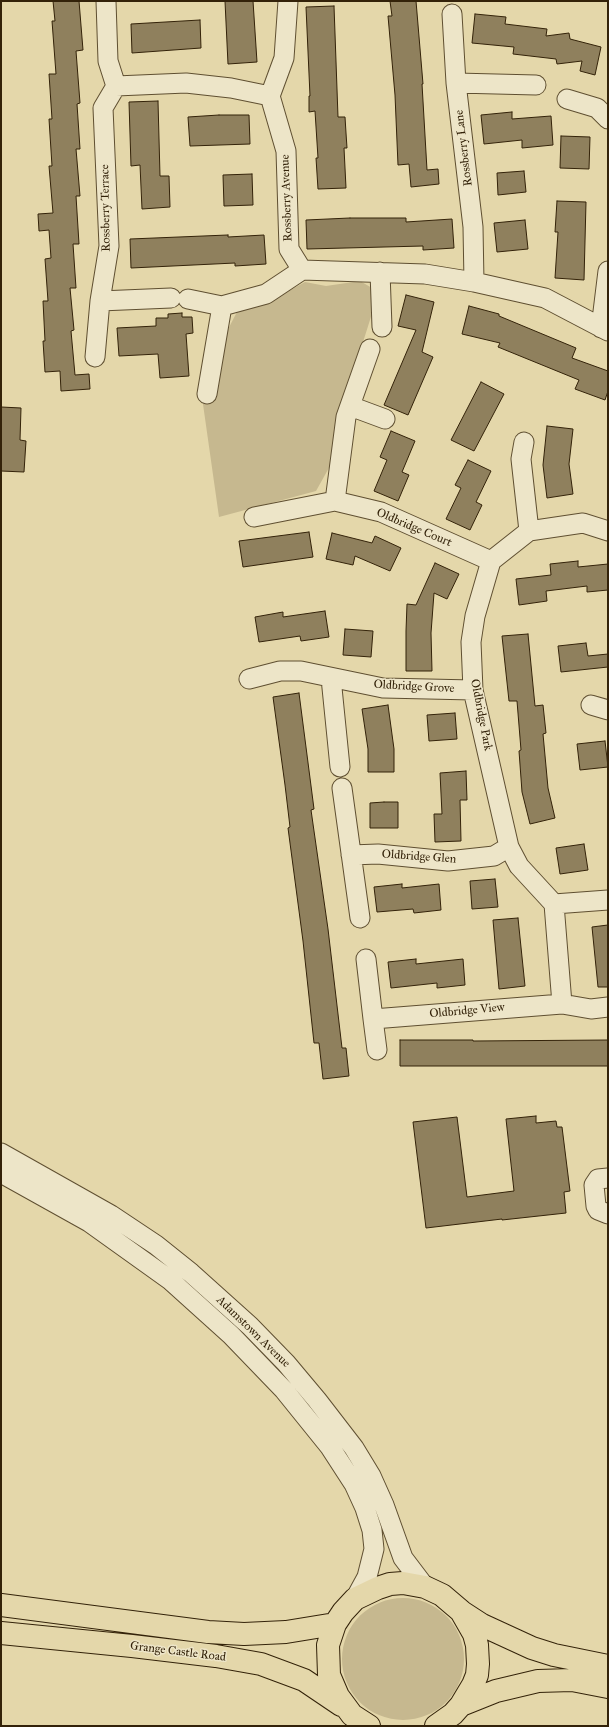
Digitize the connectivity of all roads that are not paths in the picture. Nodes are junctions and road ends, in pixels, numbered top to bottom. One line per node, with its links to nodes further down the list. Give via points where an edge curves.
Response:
1 (106, 1): 6 (street, via 108,61)
2 (288, 1): 7 (street, via 284,58)
3 (452, 14): 4 (street, Rossberry Lane)
4 (456, 83): 5 (street); 13 (street, Rossberry Lane, via 473,227)
5 (536, 85)
6 (116, 86): 7 (street, via 186,83); 14 (street, Rossberry Terrace, via 103,108 109,246)
7 (270, 96): 10 (street, Rossberry Avenue, via 286,151 289,249)
8 (567, 99): 9 (street, via 597,108)
9 (608, 119)
10 (302, 270): 12 (street); 15 (street, via 266,294)
11 (608, 271): 17 (street)
12 (380, 272): 13 (street, via 425,274); 16 (street)
13 (474, 282): 17 (street, via 545,298)
14 (100, 301): 15 (street, via 180,299); 19 (street, Rossberry Terrace)
15 (222, 306): 20 (street)
16 (382, 327)
17 (604, 329)
18 (370, 349): 21 (street)
19 (95, 357)
20 (207, 394)
21 (350, 406): 22 (street); 24 (street, via 346,417)
22 (385, 419)
23 (524, 442): 26 (street, via 521,459)
24 (335, 501): 25 (street, Oldbridge Court); 28 (street, Oldbridge Court, via 381,512)
25 (254, 517)
26 (529, 531): 27 (street, via 583,522); 28 (street)
27 (608, 531)
28 (491, 561): 31 (street, Oldbridge Park, via 475,616 472,636)
29 (249, 678): 30 (street, Oldbridge Grove, via 280,671 301,671)
30 (332, 678): 31 (street, Oldbridge Grove, via 383,688); 32 (street)
31 (473, 690): 34 (street, Oldbridge Park)
32 (340, 767)
33 (342, 788): 35 (street)
34 (509, 847): 35 (street, Oldbridge Glen, via 494,856 448,861 378,854); 37 (street, Oldbridge Park, via 519,866)
35 (351, 855): 38 (street)
36 (608, 900): 37 (street)
37 (554, 904): 40 (street)
38 (360, 918)
39 (366, 960): 42 (street)
40 (562, 1004): 41 (street, Oldbridge View, via 592,1009); 42 (street, Oldbridge View)
41 (608, 1008)
42 (373, 1019): 43 (street)
43 (377, 1050)
44 (1, 1152): 48 (street, Adamstown Avenue, via 111,1215 156,1245 255,1331 317,1400 354,1448 371,1476 384,1505 403,1558)
45 (1, 1173): 49 (street, Adamstown Avenue, via 89,1222 170,1280 231,1334 284,1390 330,1448 354,1484 365,1508 372,1530 374,1549 367,1576)
46 (608, 1178): 47 (street, via 598,1179 594,1185 596,1206 598,1210)
47 (608, 1214)
48 (425, 1587): 49 (main road, Grange Castle Road, via 403,1583 390,1584); 51 (main road, Grange Castle Road, via 442,1595)
49 (354, 1600): 52 (main road, Grange Castle Road)
50 (1, 1605): 52 (main road, Grange Castle Road, via 208,1632 286,1632)
51 (462, 1612): 54 (main road, Grange Castle Road, via 482,1625 532,1648); 56 (main road, Grange Castle Road, via 474,1634 478,1664 473,1685)
52 (335, 1624): 57 (main road, Grange Castle Road, via 328,1645 328,1675)
53 (1, 1633): 57 (main road, Grange Castle Road, via 216,1656 261,1664 304,1680)
54 (608, 1666)
55 (608, 1687): 56 (main road, Grange Castle Road, via 572,1680 538,1680 496,1691)
56 (461, 1705): 59 (main road, Grange Castle Road)
57 (344, 1706): 58 (main road, Grange Castle Road)
58 (364, 1724)
59 (440, 1725)

